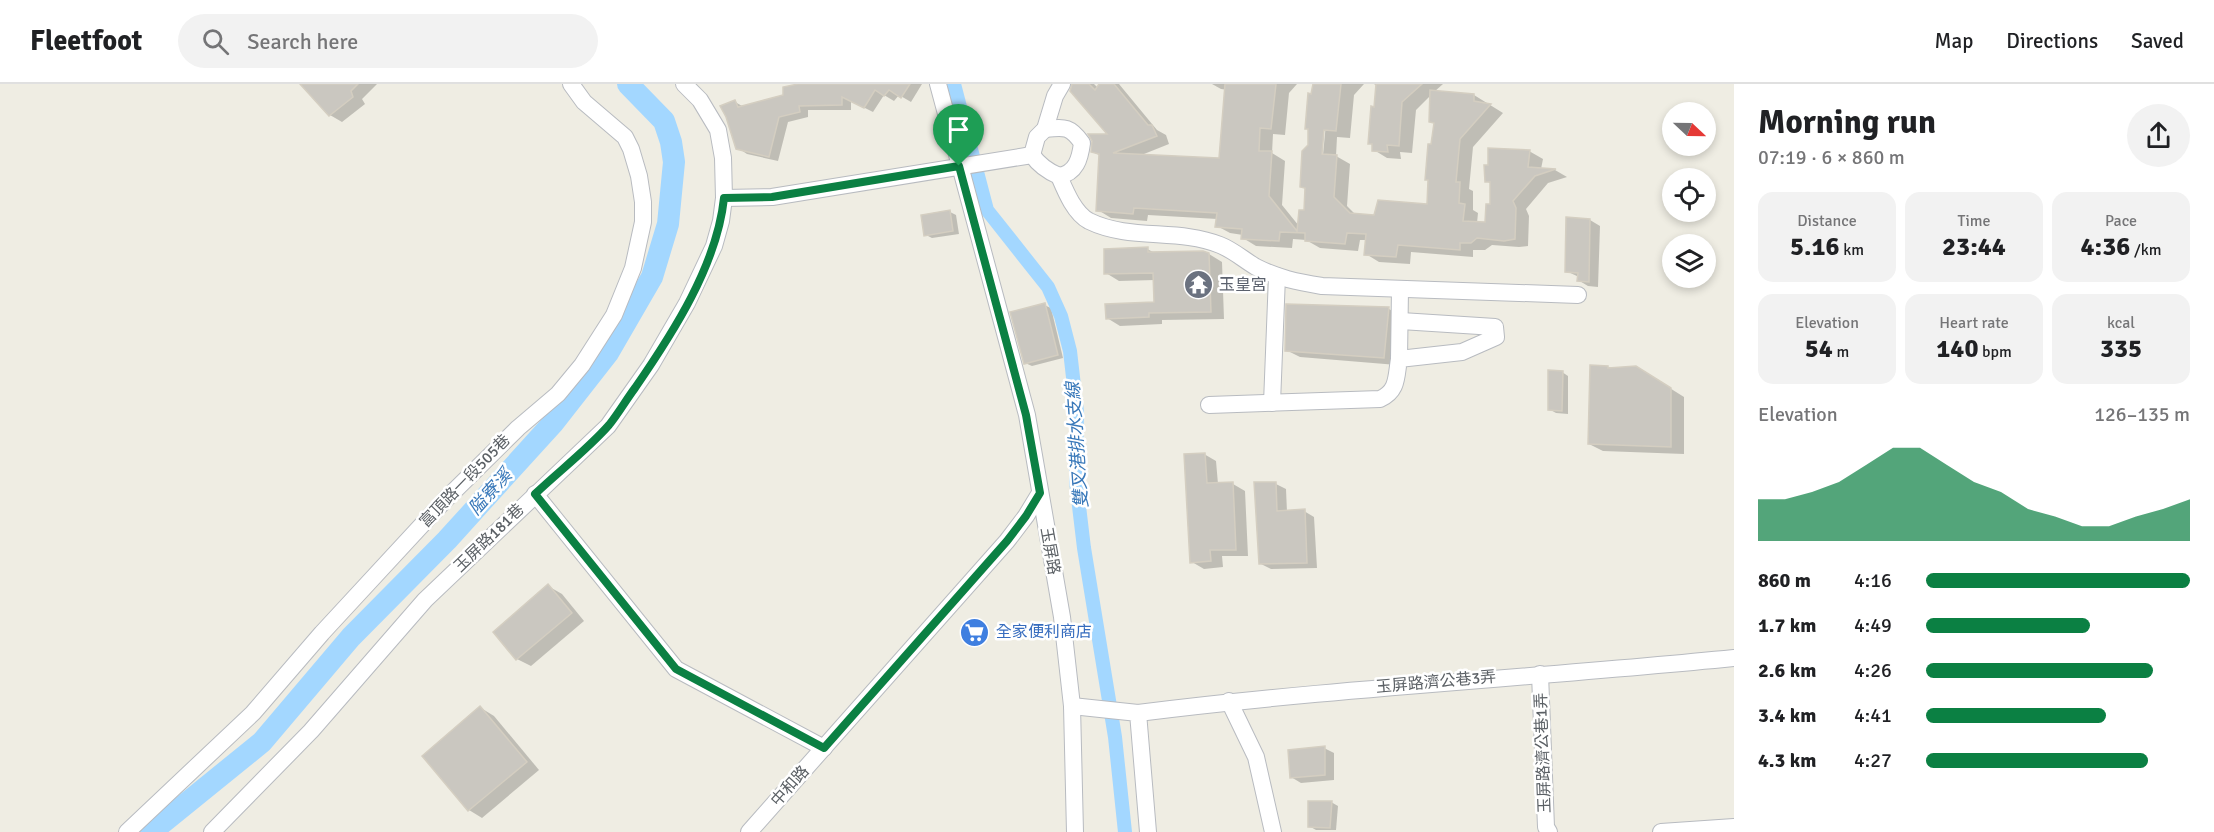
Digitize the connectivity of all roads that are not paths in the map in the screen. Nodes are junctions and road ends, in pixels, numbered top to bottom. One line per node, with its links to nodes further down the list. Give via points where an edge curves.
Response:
1 (571, 84): 26 (street, 富頂路一段505巷, via 584,102 625,137 639,176 644,222 633,268 614,315 558,394 445,500 253,713)
2 (684, 84): 9 (street, 玉屏路181巷, via 700,100 718,130)
3 (938, 84): 7 (street, 玉屏路)
4 (1062, 84): 5 (street)
5 (1046, 129): 6 (street, via 1037,136); 8 (street, via 1064,128 1074,132 1082,143 1075,167)
6 (1032, 154): 7 (street); 8 (street, via 1049,172)
7 (959, 166): 9 (street, via 772,197); 17 (street, 玉屏路, via 1026,415)
8 (1059, 176): 10 (street, via 1086,220 1112,230 1191,238 1221,246)
9 (724, 198): 18 (street, 玉屏路181巷, via 714,246 651,365 608,426)
10 (1277, 276): 11 (street, via 1322,286); 15 (street)
11 (1400, 289): 12 (street); 13 (street)
12 (1578, 295)
13 (1401, 321): 14 (street); 14 (street, via 1495,327 1496,337 1462,352)
14 (1399, 359): 15 (street, via 1395,384 1389,395 1380,399)
15 (1272, 403): 16 (street)
16 (1209, 405)
17 (1040, 493): 22 (street, 玉屏路, via 1062,617); 24 (street, 中和路, via 1007,541)
18 (535, 494): 24 (street, via 676,669); 27 (street, 玉屏路181巷, via 425,600 311,731)
19 (1734, 658): 20 (street, 玉屏路濟公巷3弄)
20 (1540, 674): 21 (street, 玉屏路濟公巷3弄); 32 (street, 玉屏路濟公巷1弄)
21 (1229, 701): 23 (street, 玉屏路濟公巷3弄); 31 (street, via 1256,757)
22 (1072, 706): 23 (street); 29 (street, 玉屏路)
23 (1138, 713): 30 (street)
24 (824, 748): 28 (street, 中和路)
25 (1734, 827): 33 (street)
26 (127, 832)
27 (212, 832)
28 (749, 832)
29 (1075, 832)
30 (1148, 832)
31 (1273, 832)
32 (1549, 832)
33 (1661, 832)

